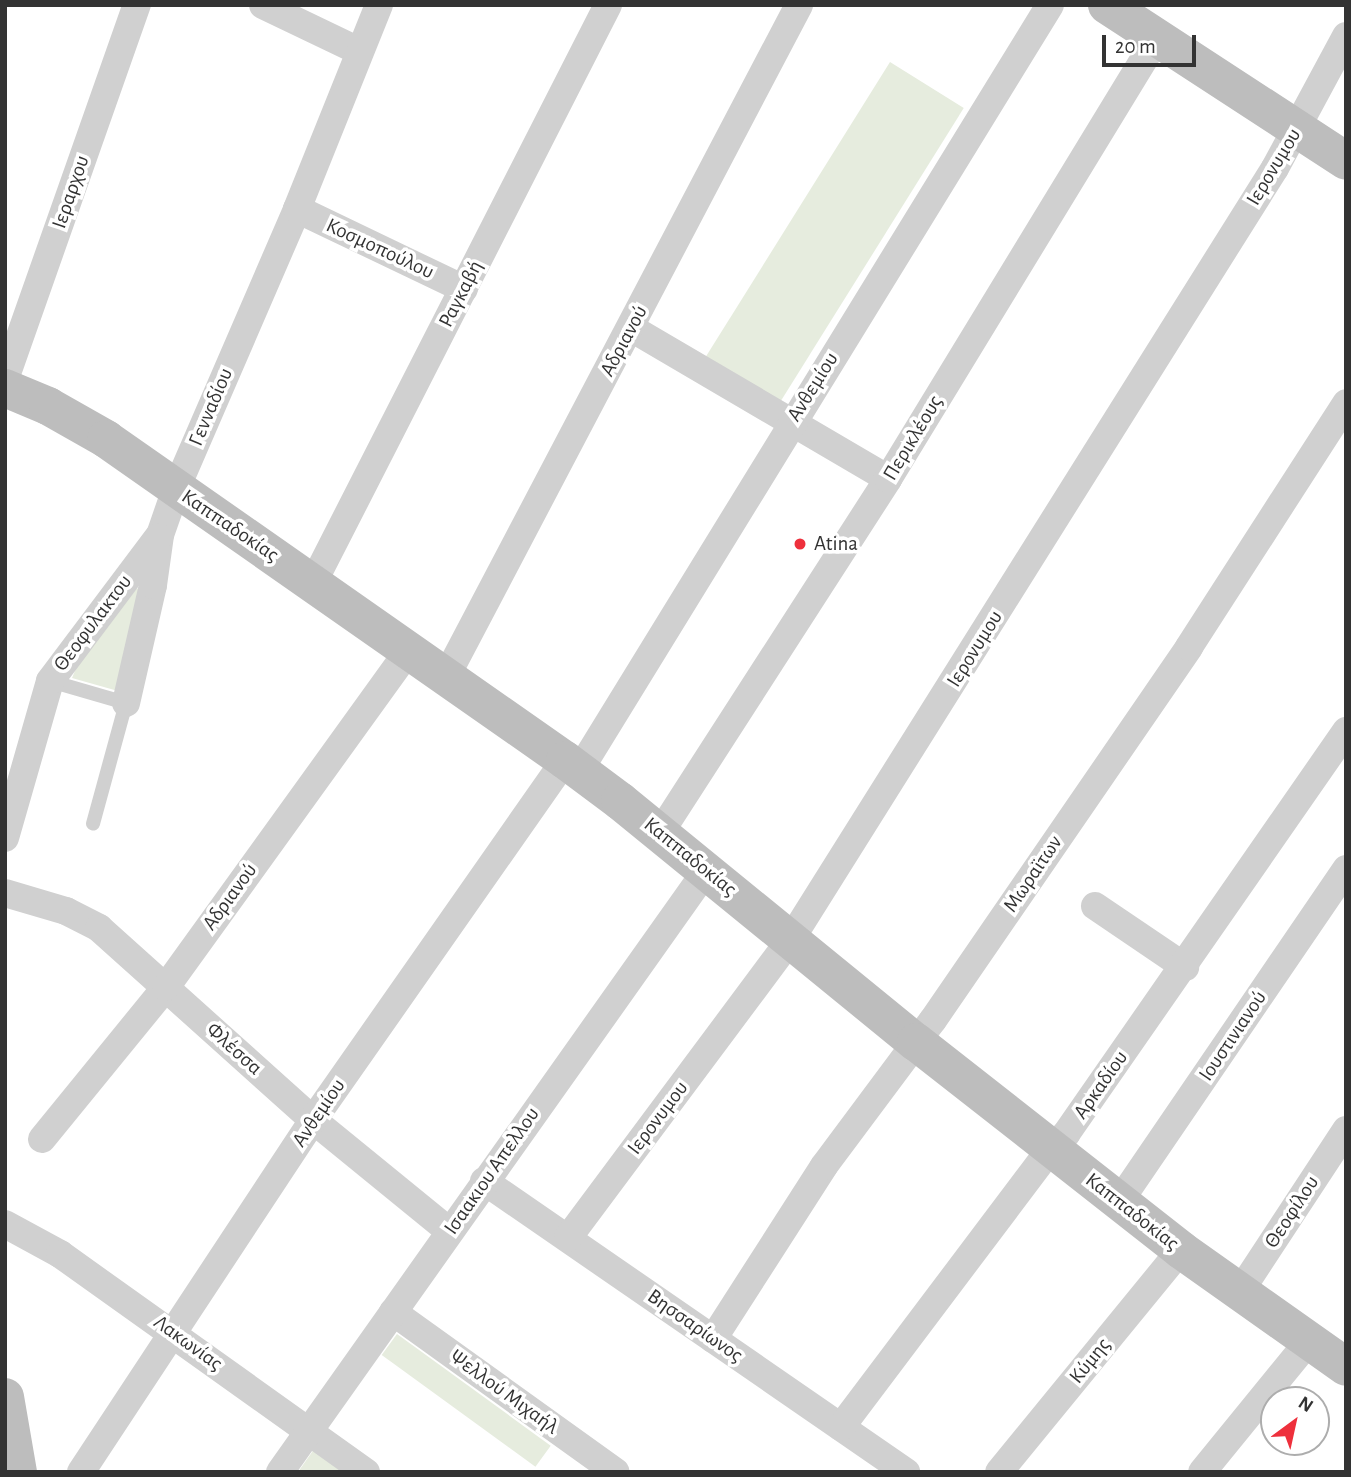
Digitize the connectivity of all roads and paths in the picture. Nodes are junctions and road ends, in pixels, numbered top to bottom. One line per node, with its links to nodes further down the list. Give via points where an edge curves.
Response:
1 (137, 5): 16 (street, Ιεραρχου)
2 (263, 5): 10 (street)
3 (379, 5): 10 (street, Γενναδίου)
4 (608, 5): 14 (street, Ραγκαβή)
5 (799, 5): 15 (street, Αδριανού)
6 (1050, 5): 19 (street, Ανθεμίου)
7 (1107, 5): 9 (street)
8 (1346, 36): 11 (street, Ιερονυμου)
9 (1157, 38): 11 (street); 20 (street, Περικλέους)
10 (359, 51): 13 (street, Γενναδίου)
11 (1297, 130): 12 (street); 37 (street, Ιερονυμου)
12 (1346, 161)
13 (297, 209): 14 (street, Κοσμοπούλου); 21 (street, Γενναδίου)
14 (464, 289): 23 (street, Ραγκαβή)
15 (631, 328): 19 (street); 25 (street, Αδριανού)
16 (5, 379)
17 (5, 388): 21 (street, Καππαδοκίας, via 78,421)
18 (1346, 403): 40 (street, Μωραϊτων, via 1189,647)
19 (791, 422): 20 (street); 29 (street, Ανθεμίου, via 648,663)
20 (888, 479): 31 (street, Περικλέους)
21 (176, 489): 22 (street, Γενναδίου); 23 (street, Καππαδοκίας)
22 (160, 535): 26 (street, Θεοφυλακτου); 27 (street, Γενναδίου)
23 (313, 583): 24 (street, Καππαδοκίας)
24 (410, 649): 25 (street, Καππαδοκίας); 39 (street, Αδριανού)
25 (447, 675): 29 (street, Καππαδοκίας)
26 (50, 681): 27 (lane); 32 (street, Θεοφυλακτου)
27 (126, 703): 30 (lane, Γενναδίου)
28 (1346, 731): 38 (street, Αρκαδίου)
29 (572, 765): 31 (street, Καππαδοκίας); 41 (street, Ανθεμίου)
30 (93, 824)
31 (660, 833): 34 (street, Καππαδοκίας)
32 (5, 838)
33 (1346, 869): 46 (street, Ιουστινιανού)
34 (706, 870): 37 (street, Καππαδοκίας); 45 (street, Ισαακιου Απελλου)
35 (5, 893): 39 (street, Φλέσσα, via 66,911 92,924)
36 (1095, 906): 38 (street)
37 (791, 939): 40 (street, Καππαδοκίας); 49 (street, Ιερονυμου)
38 (1185, 967): 44 (street, Αρκαδίου, via 1066,1135)
39 (166, 987): 41 (street, Φλέσσα); 43 (street, Αδριανού)
40 (916, 1042): 44 (street, Καππαδοκίας); 54 (street, Μωραϊτων, via 824,1166)
41 (313, 1120): 48 (street, Φλέσσα); 53 (street, Ανθεμίου)
42 (1346, 1130): 51 (street, Θεοφίλου)
43 (42, 1139)
44 (1051, 1148): 46 (street, Καππαδοκίας); 58 (street, Αρκαδίου)
45 (484, 1181): 48 (street, Ισαακιου Απελλου); 49 (street, Βησσαρίωνος)
46 (1119, 1202): 50 (street, Καππαδοκίας)
47 (5, 1224): 53 (street, Λακωνίας, via 60,1254)
48 (449, 1231): 52 (street, Ισαακιου Απελλου)
49 (568, 1238): 54 (street, Βησσαρίωνος)
50 (1181, 1250): 51 (street, Καππαδοκίας); 66 (street, Κύμης)
51 (1239, 1293): 55 (street, Καππαδοκίας)
52 (393, 1312): 59 (street, Ισαακιου Απελλου); 64 (street, Ψελλού Μιχαήλ)
53 (174, 1333): 59 (street, Λακωνίας); 61 (street, Ανθεμίου)
54 (713, 1339): 58 (street, Βησσαρίωνος)
55 (1309, 1341): 56 (street, Καππαδοκίας); 67 (street)
56 (1346, 1367)
57 (5, 1397): 60 (street)
58 (841, 1427): 65 (street, Βησσαρίωνος)
59 (309, 1431): 62 (street, Ισαακιου Απελλου); 63 (street, Λακωνίας)
60 (13, 1457)
61 (81, 1472)
62 (280, 1472)
63 (366, 1472)
64 (616, 1472)
65 (906, 1472)
66 (999, 1472)
67 (1202, 1472)

